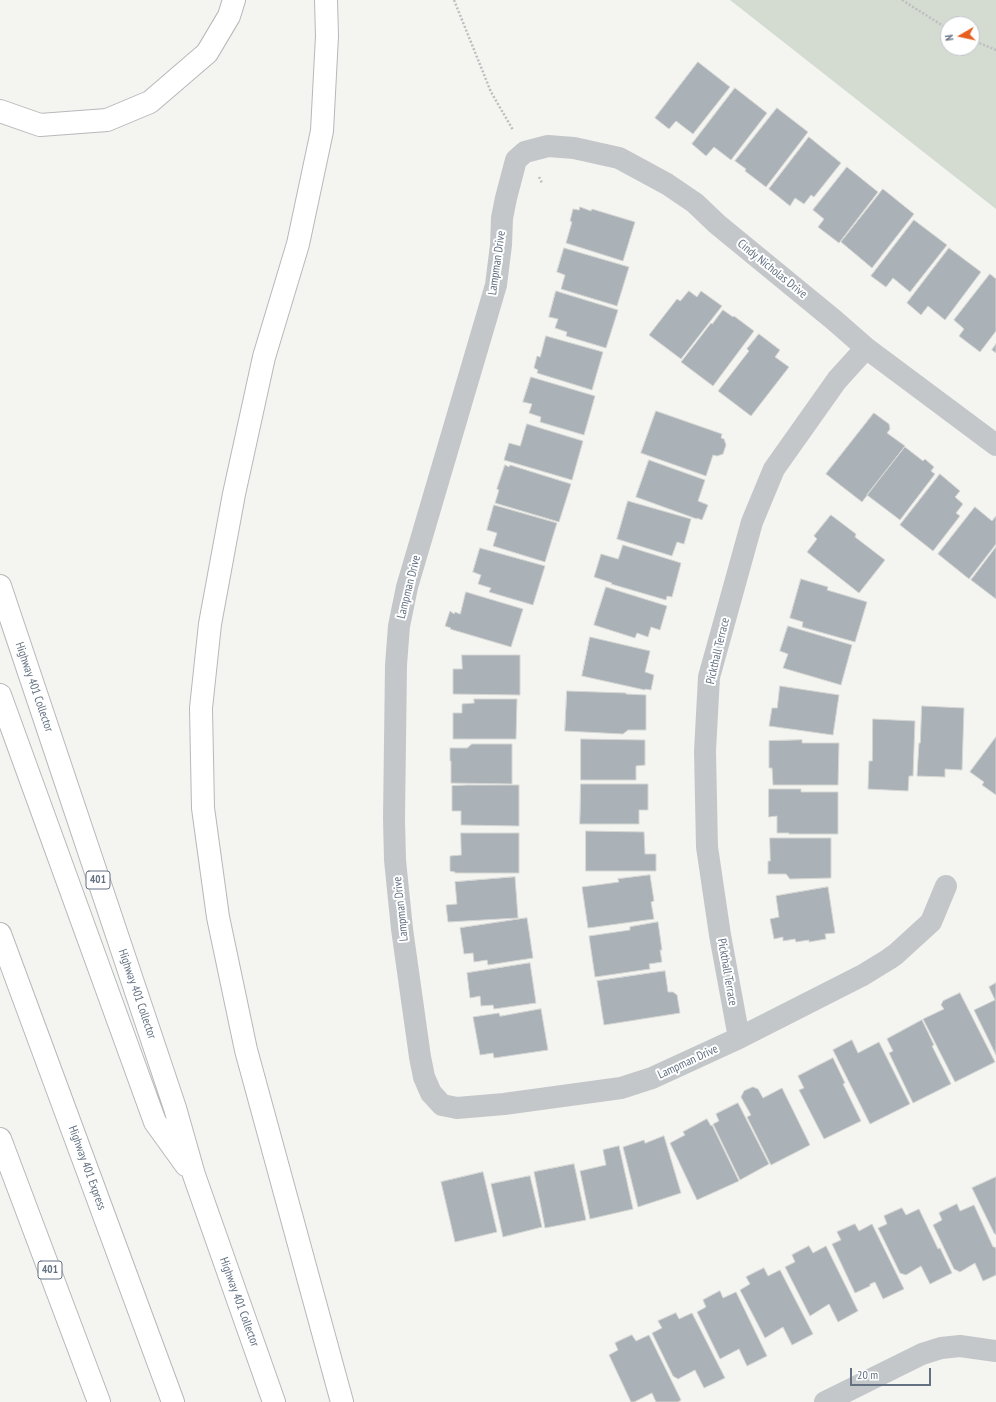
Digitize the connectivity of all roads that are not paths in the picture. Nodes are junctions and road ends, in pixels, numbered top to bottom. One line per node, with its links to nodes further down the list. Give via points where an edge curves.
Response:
1 (234, 0): 3 (highway, via 229,16 207,53 150,102 107,120 40,125)
2 (326, 0): 18 (highway, via 327,36 322,130 298,244 264,357 234,494 210,624 201,708 203,808 219,924 246,1050)
3 (0, 111)
4 (525, 152): 5 (street, Cindy Nicholas Drive, via 548,146 574,148 619,158 667,184 695,203); 11 (street, Lampman Drive, via 516,160 502,218 496,285 407,587 399,626 396,665 395,860 402,929 424,1077 431,1093 442,1105 457,1108 504,1104 621,1088 652,1078)
5 (866, 348): 6 (street, Cindy Nicholas Drive); 11 (street, Pickthall Terrace, via 837,380 774,469 752,522 710,677 705,751 707,847)
6 (996, 444)
7 (0, 586): 13 (highway, Highway 401 Collector / 401, via 175,1108)
8 (0, 695): 13 (highway, via 155,1122)
9 (946, 886): 11 (street, Lampman Drive, via 931,922 896,954 863,975)
10 (0, 934): 16 (highway, Highway 401 Express)
11 (739, 1038)
12 (0, 1139): 15 (highway, 401)
13 (194, 1175): 17 (highway, Highway 401 Collector / 401)
14 (996, 1352): 19 (street, via 960,1346 941,1348 922,1354)
15 (99, 1402)
16 (173, 1402)
17 (274, 1402)
18 (342, 1402)
19 (825, 1402)

